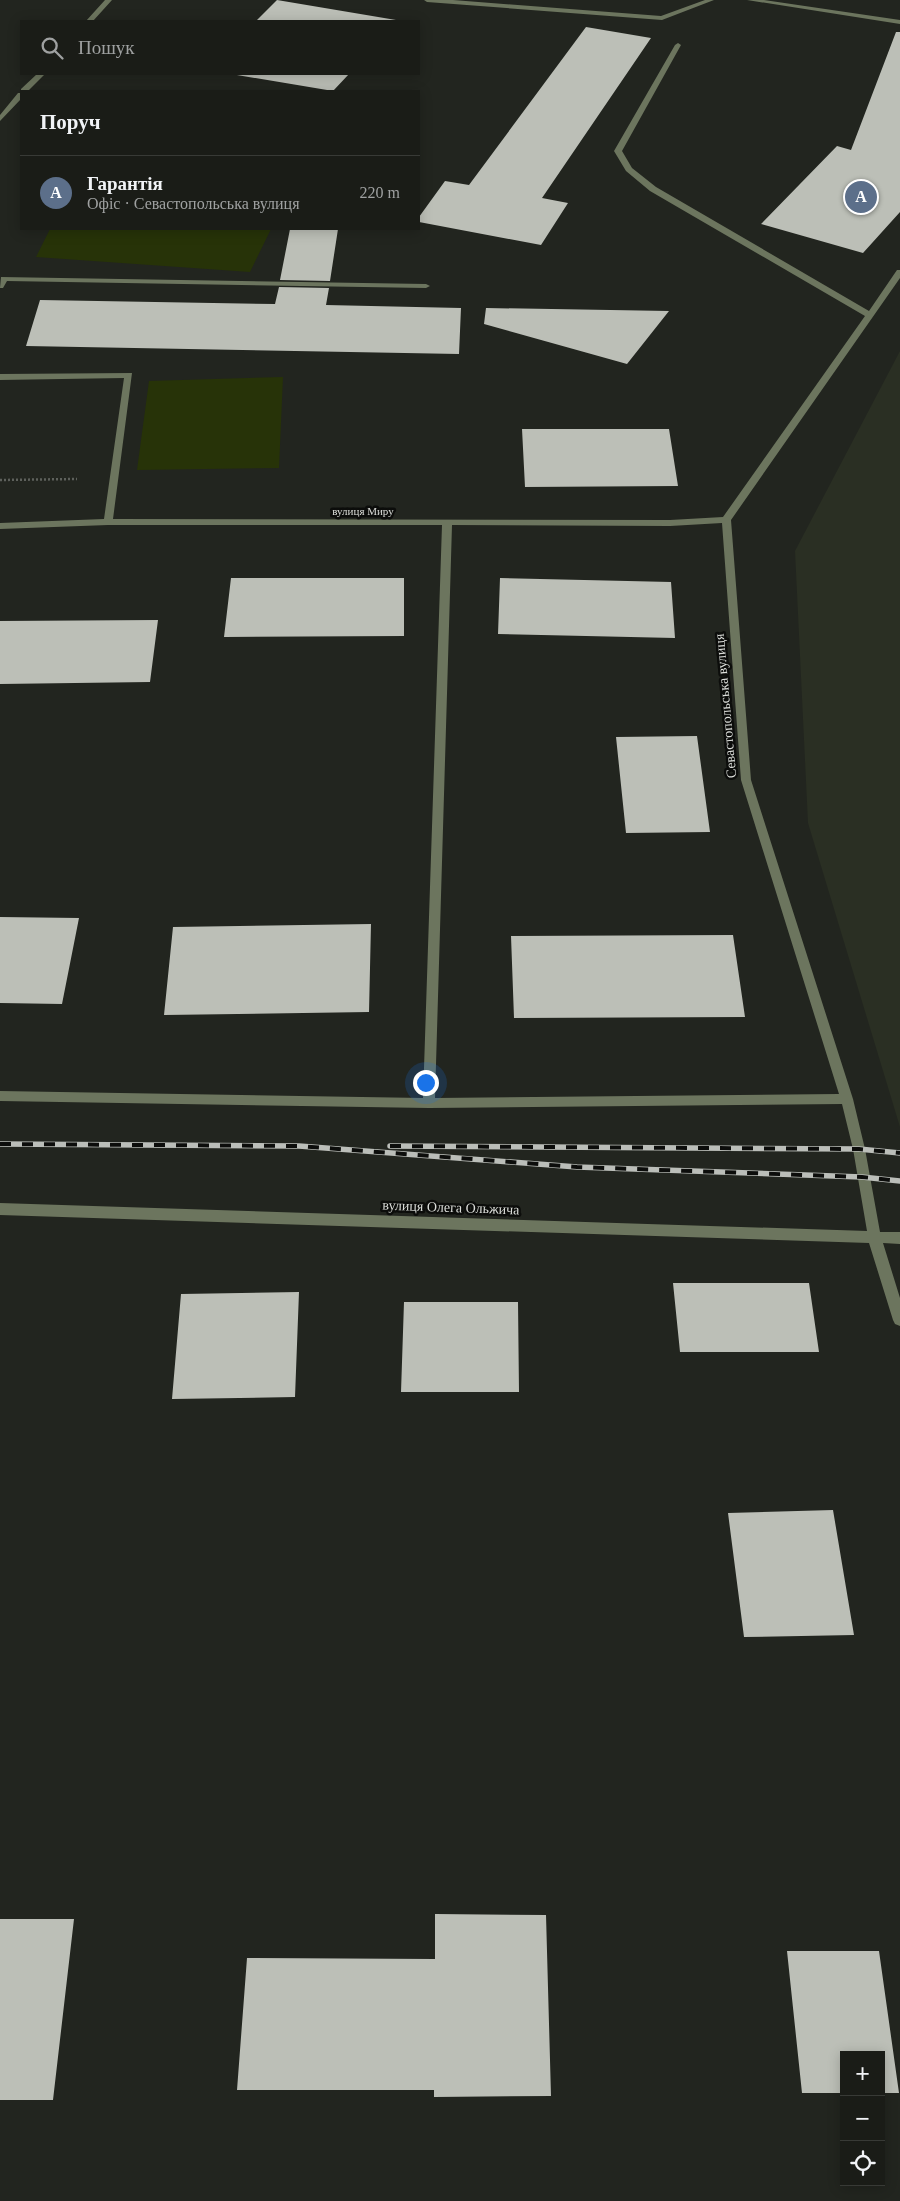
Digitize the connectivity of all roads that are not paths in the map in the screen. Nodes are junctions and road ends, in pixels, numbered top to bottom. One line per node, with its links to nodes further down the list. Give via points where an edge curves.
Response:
1 (109, 0): 5 (street)
2 (427, 0): 3 (street, via 662,18)
3 (711, 0)
4 (750, 0): 6 (street)
5 (90, 20)
6 (900, 22)
7 (678, 45): 15 (street, via 618,151 629,169 653,189)
8 (40, 75): 9 (street)
9 (25, 90)
10 (20, 96): 11 (street)
11 (0, 119)
12 (900, 272): 15 (street)
13 (0, 286): 14 (street, via 4,279)
14 (426, 286)
15 (870, 315): 17 (street)
16 (0, 378): 18 (street, via 129,375)
17 (726, 520): 19 (street, вулиця Миру); 22 (street, Севастопольська вулиця, via 746,780)
18 (108, 522): 19 (street, вулиця Миру); 20 (street, вулиця Миру)
19 (447, 522): 23 (street)
20 (0, 526)
21 (0, 1096): 23 (street)
22 (847, 1098): 23 (street); 25 (street, Севастопольська вулиця)
23 (429, 1103)
24 (0, 1209): 25 (street, вулиця Олега Ольжича)
25 (874, 1236): 26 (street, вулиця Олега Ольжича); 27 (street, Севастопольська вулиця)
26 (900, 1238)
27 (900, 1320)

